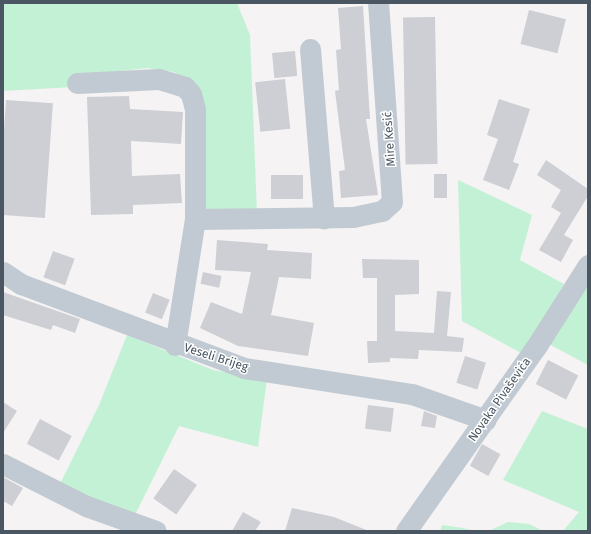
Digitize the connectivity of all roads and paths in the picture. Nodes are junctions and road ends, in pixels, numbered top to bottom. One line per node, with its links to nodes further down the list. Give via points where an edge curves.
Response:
1 (378, 3): 4 (street, Mire Kesić, via 394,197 389,208 376,213)
2 (310, 49): 4 (street)
3 (77, 82): 5 (street, via 159,79 185,88 191,94 195,109)
4 (324, 218): 5 (street, Mire Kesić)
5 (195, 219): 8 (street)
6 (588, 265): 9 (street, Novaka Pivaševića)
7 (3, 272): 8 (street, Veseli Brijeg, via 21,284)
8 (175, 345): 9 (street, Veseli Brijeg, via 244,368 412,394)
9 (486, 420): 12 (street, Novaka Pivaševića)
10 (3, 464): 11 (street, via 86,506)
11 (156, 531)
12 (406, 531)

